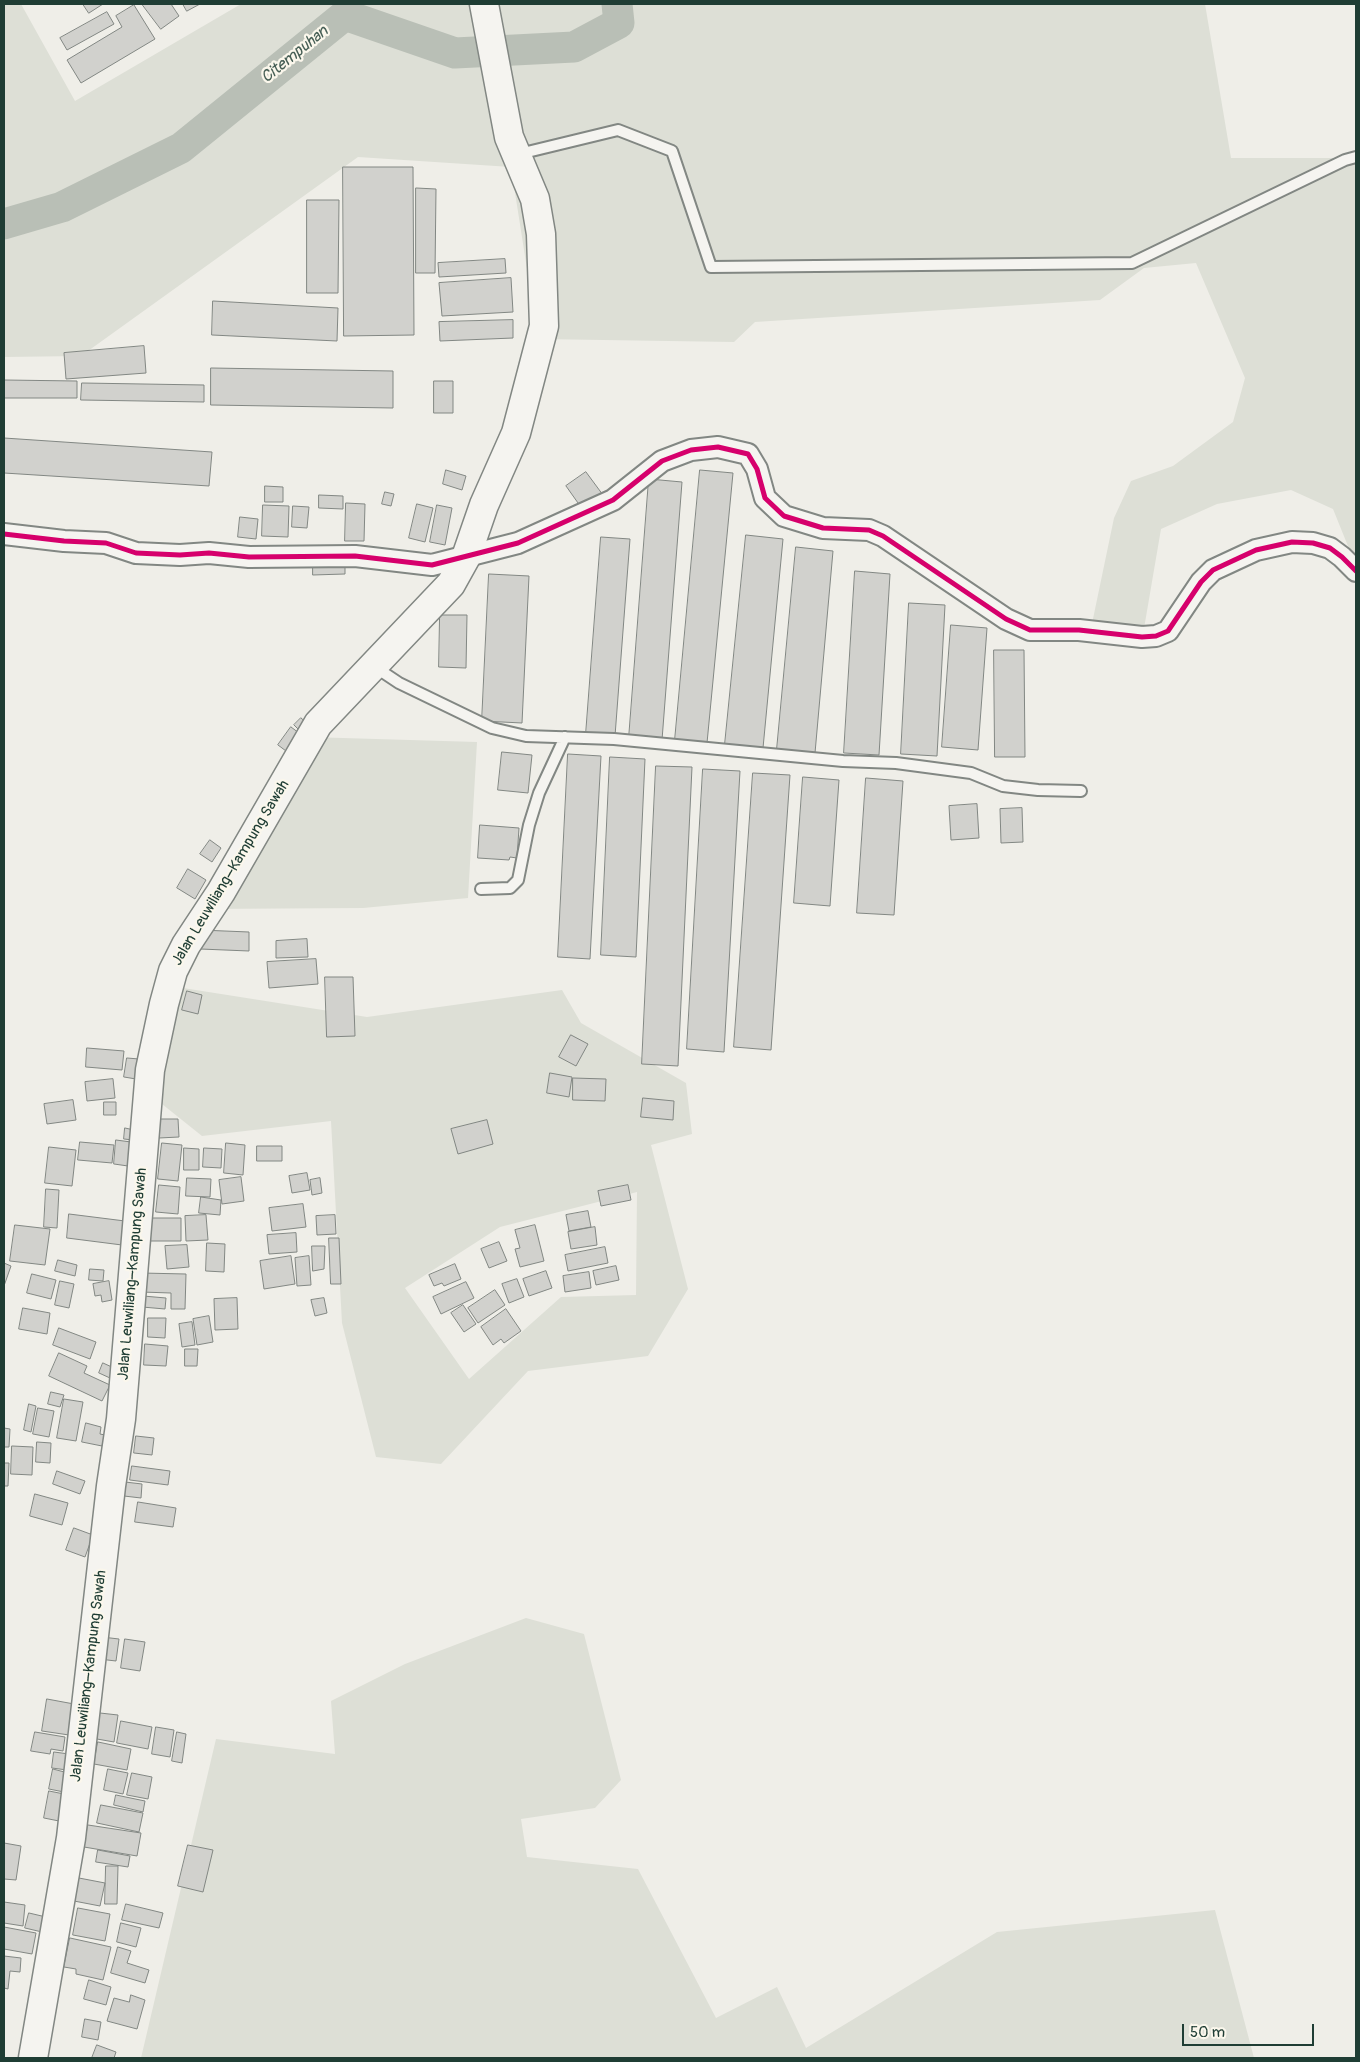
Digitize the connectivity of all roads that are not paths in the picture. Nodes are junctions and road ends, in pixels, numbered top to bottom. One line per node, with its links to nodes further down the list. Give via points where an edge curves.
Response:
1 (484, 4): 2 (main road, Jalan Leuwiliang–Kampung Sawah)
2 (513, 146): 3 (lane, via 618,130 672,151 712,267 1132,263); 5 (main road, Jalan Leuwiliang–Kampung Sawah, via 535,199 541,234 544,326 516,433 484,505)
3 (1356, 157)
4 (4, 534): 5 (street, via 106,543 136,553 356,556 432,565)
5 (466, 557): 6 (street, via 518,543 613,500 662,461 691,450 718,447 748,454 757,469 765,498 784,516 823,528 870,530 883,536 1006,619 1030,630 1079,630 1142,638 1156,636 1168,631 1212,570 1256,550 1292,542 1330,548); 7 (main road, Jalan Leuwiliang–Kampung Sawah, via 451,584)
6 (1356, 571)
7 (374, 666): 8 (lane, via 399,683 492,728 526,736); 11 (main road, Jalan Leuwiliang–Kampung Sawah, via 318,724 221,892 186,945 173,971 164,1004 150,1070 121,1419 71,1838)
8 (565, 737): 9 (lane, via 896,763 971,773 1003,786); 10 (lane, via 532,817 518,880 510,888)
9 (1081, 791)
10 (481, 889)
11 (33, 2058)

